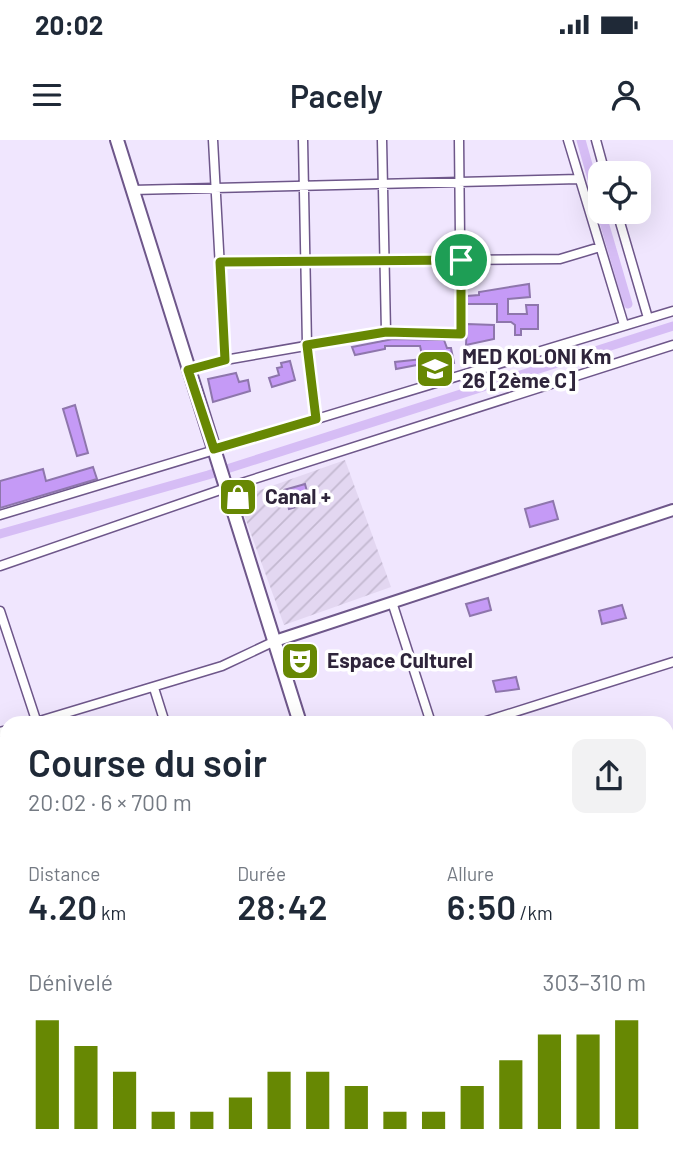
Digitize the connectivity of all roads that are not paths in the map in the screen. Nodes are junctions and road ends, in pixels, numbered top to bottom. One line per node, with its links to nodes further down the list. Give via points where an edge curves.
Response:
1 (117, 140): 14 (main road)
2 (213, 140): 13 (street)
3 (303, 140): 12 (street)
4 (382, 140): 11 (street)
5 (459, 140): 10 (street)
6 (568, 140): 9 (street)
7 (596, 140): 8 (street)
8 (602, 161)
9 (579, 179): 10 (street); 16 (street)
10 (460, 182): 11 (street); 17 (street)
11 (383, 184): 12 (street); 19 (street)
12 (304, 186): 13 (street); 18 (street)
13 (216, 188): 14 (street); 20 (street)
14 (132, 190): 28 (main road)
15 (621, 224): 22 (street)
16 (600, 247): 17 (street, via 560,260); 23 (street)
17 (461, 260): 19 (street); 24 (street, via 461,334)
18 (305, 261): 19 (street); 20 (street); 25 (street)
19 (385, 261): 24 (street)
20 (220, 262): 27 (street)
21 (673, 311): 22 (street)
22 (648, 318): 23 (street)
23 (624, 325): 29 (street)
24 (386, 332): 25 (street)
25 (307, 345): 27 (street); 29 (street)
26 (673, 345): 31 (street)
27 (225, 360): 28 (street)
28 (188, 370): 30 (main road)
29 (316, 419): 30 (street)
30 (215, 454): 31 (main road); 33 (street)
31 (225, 485): 34 (street); 37 (main road)
32 (673, 510): 35 (street)
33 (0, 515)
34 (0, 566)
35 (392, 602): 37 (street); 44 (street)
36 (0, 611): 40 (street)
37 (275, 641): 39 (street, via 222,666); 43 (main road)
38 (673, 662): 45 (street)
39 (154, 688): 41 (street); 42 (street)
40 (33, 716)
41 (56, 716)
42 (163, 716)
43 (298, 716)
44 (429, 716)
45 (502, 716)

